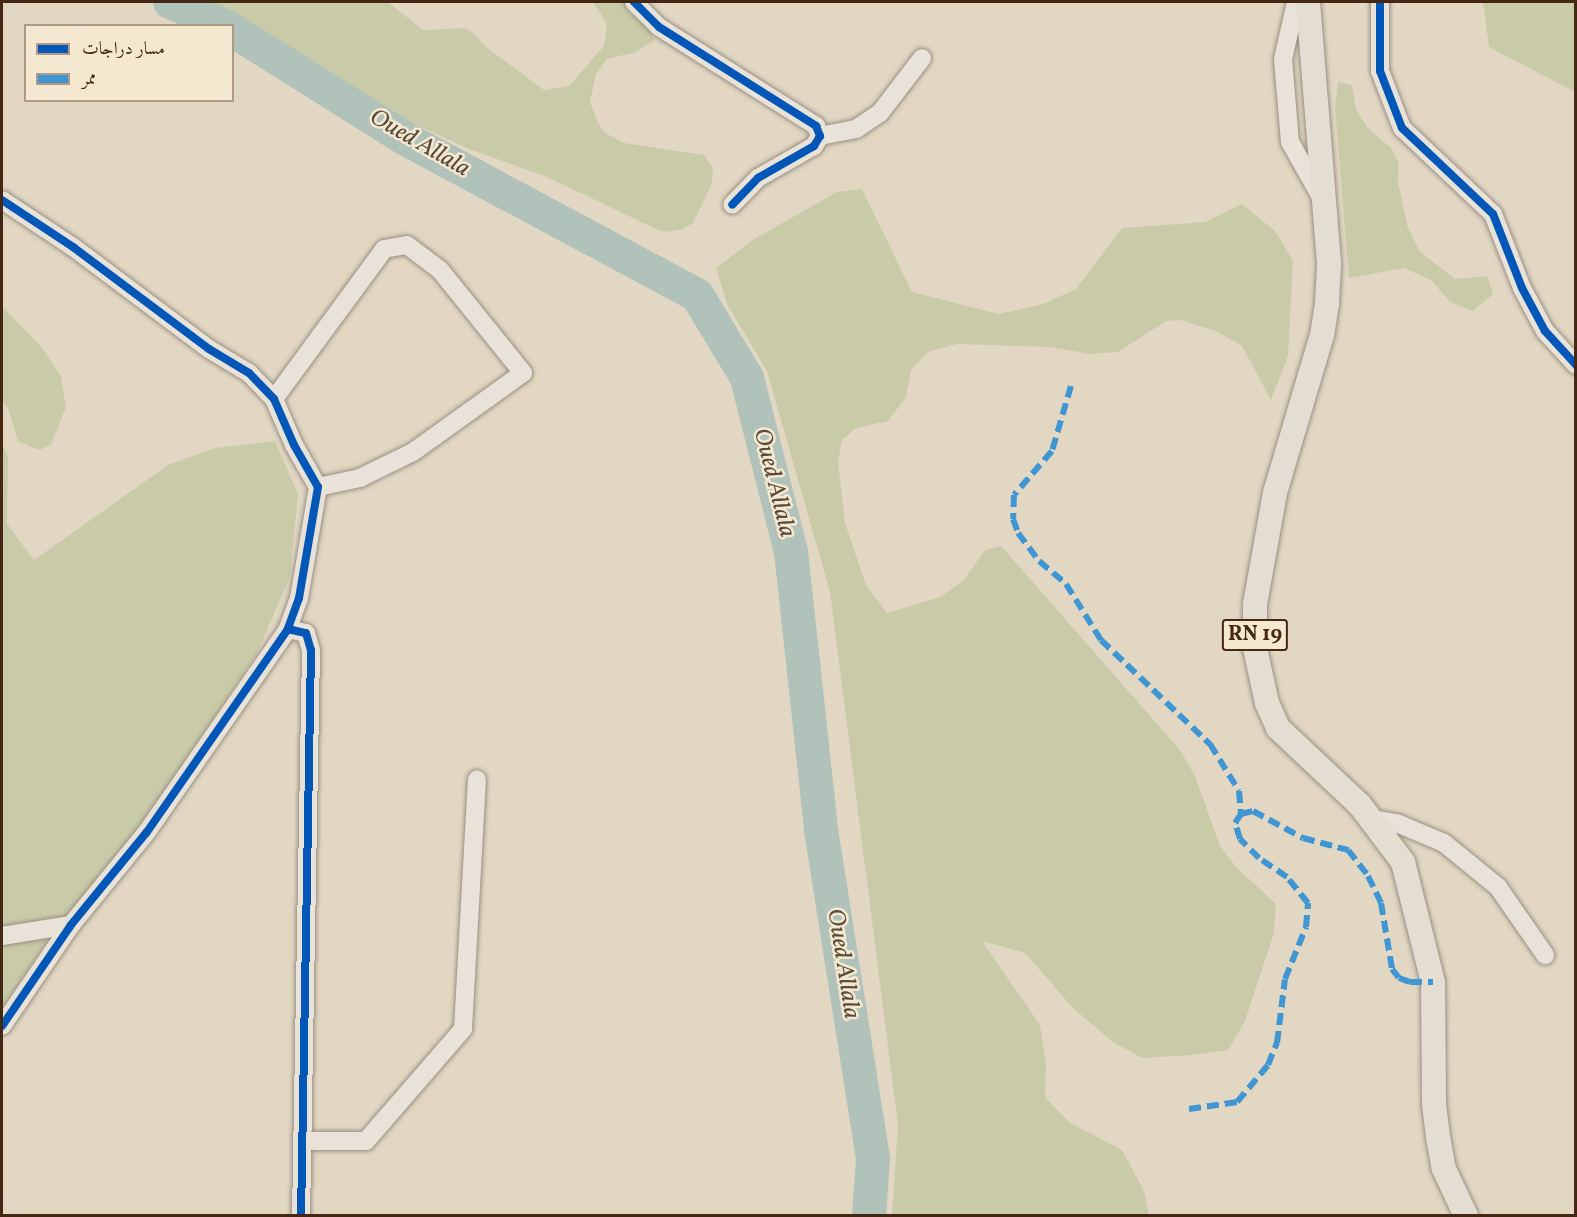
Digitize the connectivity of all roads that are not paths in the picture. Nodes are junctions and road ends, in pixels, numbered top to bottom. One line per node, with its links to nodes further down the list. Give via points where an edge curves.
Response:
1 (634, 2): 6 (street, via 659,27 803,115 816,126)
2 (1296, 2): 8 (street, via 1283,59 1290,142)
3 (1308, 2): 8 (main road, RN 19)
4 (1380, 2): 10 (street, via 1380,71 1402,128 1493,214 1522,288 1545,331)
5 (922, 58): 6 (street, via 880,113 856,129)
6 (820, 136): 9 (street, via 812,148 758,178)
7 (2, 200): 11 (street, via 127,286 209,349 249,373)
8 (1325, 204): 15 (main road, RN 19, via 1329,265 1325,314 1275,493 1255,604 1255,648 1267,703 1278,728)
9 (732, 205)
10 (1575, 365)
11 (274, 399): 12 (street); 12 (street, via 384,249 408,245 440,270 523,373 413,452 360,478)
12 (318, 487): 13 (street, via 299,598)
13 (288, 628): 16 (street, via 147,833); 20 (street, via 306,633 311,650)
14 (477, 779): 20 (street, via 463,1029 366,1141)
15 (1372, 819): 18 (street, via 1399,824 1444,843 1498,887); 22 (main road, RN 19, via 1403,862 1414,897 1433,982 1434,1104 1439,1142 1444,1168)
16 (71, 925): 17 (street); 19 (street)
17 (2, 936)
18 (1545, 955)
19 (2, 1026)
20 (303, 1141): 21 (street)
21 (301, 1215)
22 (1466, 1215)

